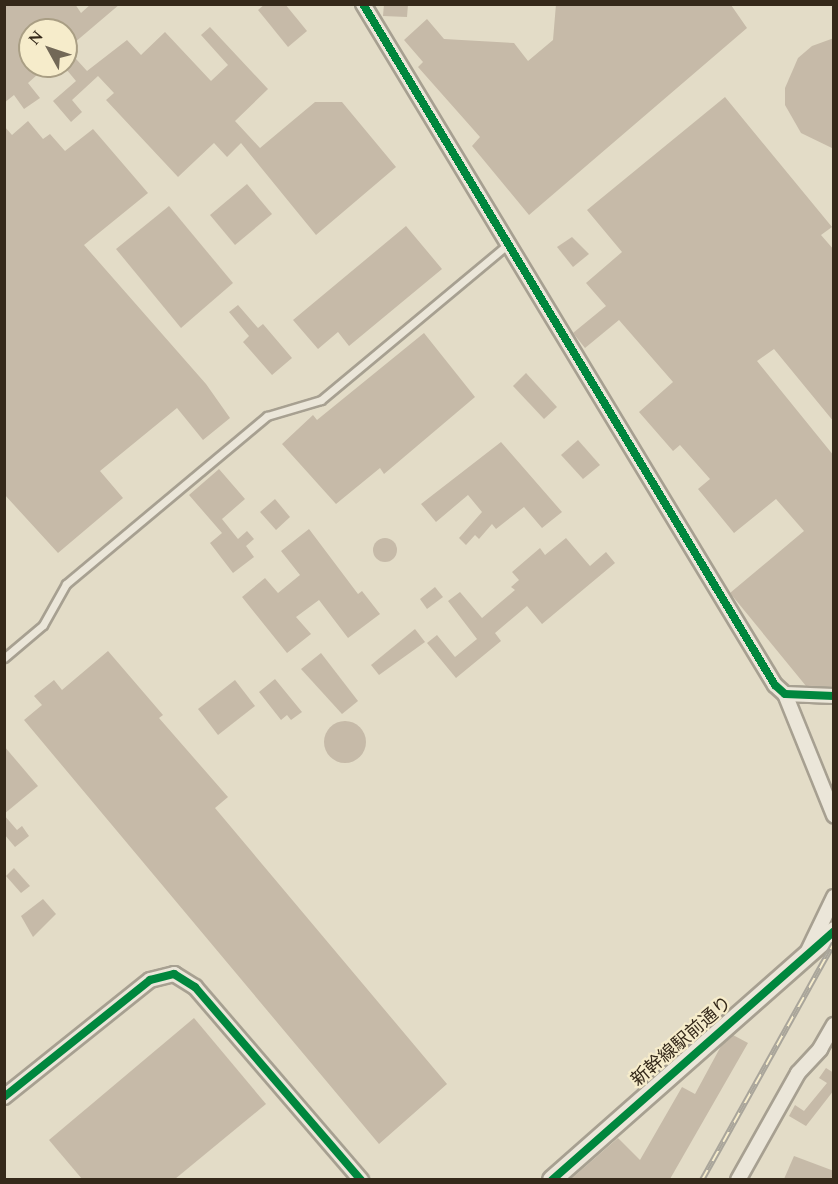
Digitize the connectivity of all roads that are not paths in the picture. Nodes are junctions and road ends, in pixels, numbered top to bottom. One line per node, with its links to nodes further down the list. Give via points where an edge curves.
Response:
1 (363, 4): 2 (street)
2 (510, 242): 3 (lane, via 321,400 267,416 66,584 43,625); 4 (street, via 776,685)
3 (4, 658)
4 (785, 694): 5 (street); 6 (street)
5 (834, 696)
6 (834, 815)
7 (834, 897): 9 (street)
8 (834, 931): 9 (street, 新幹線駅前通り)
9 (808, 953): 14 (street, 新幹線駅前通り)
10 (834, 1025): 12 (street, via 820,1049 798,1073)
11 (4, 1097): 13 (street, via 150,980 174,974 195,987)
12 (743, 1178)
13 (361, 1179)
14 (552, 1179)

